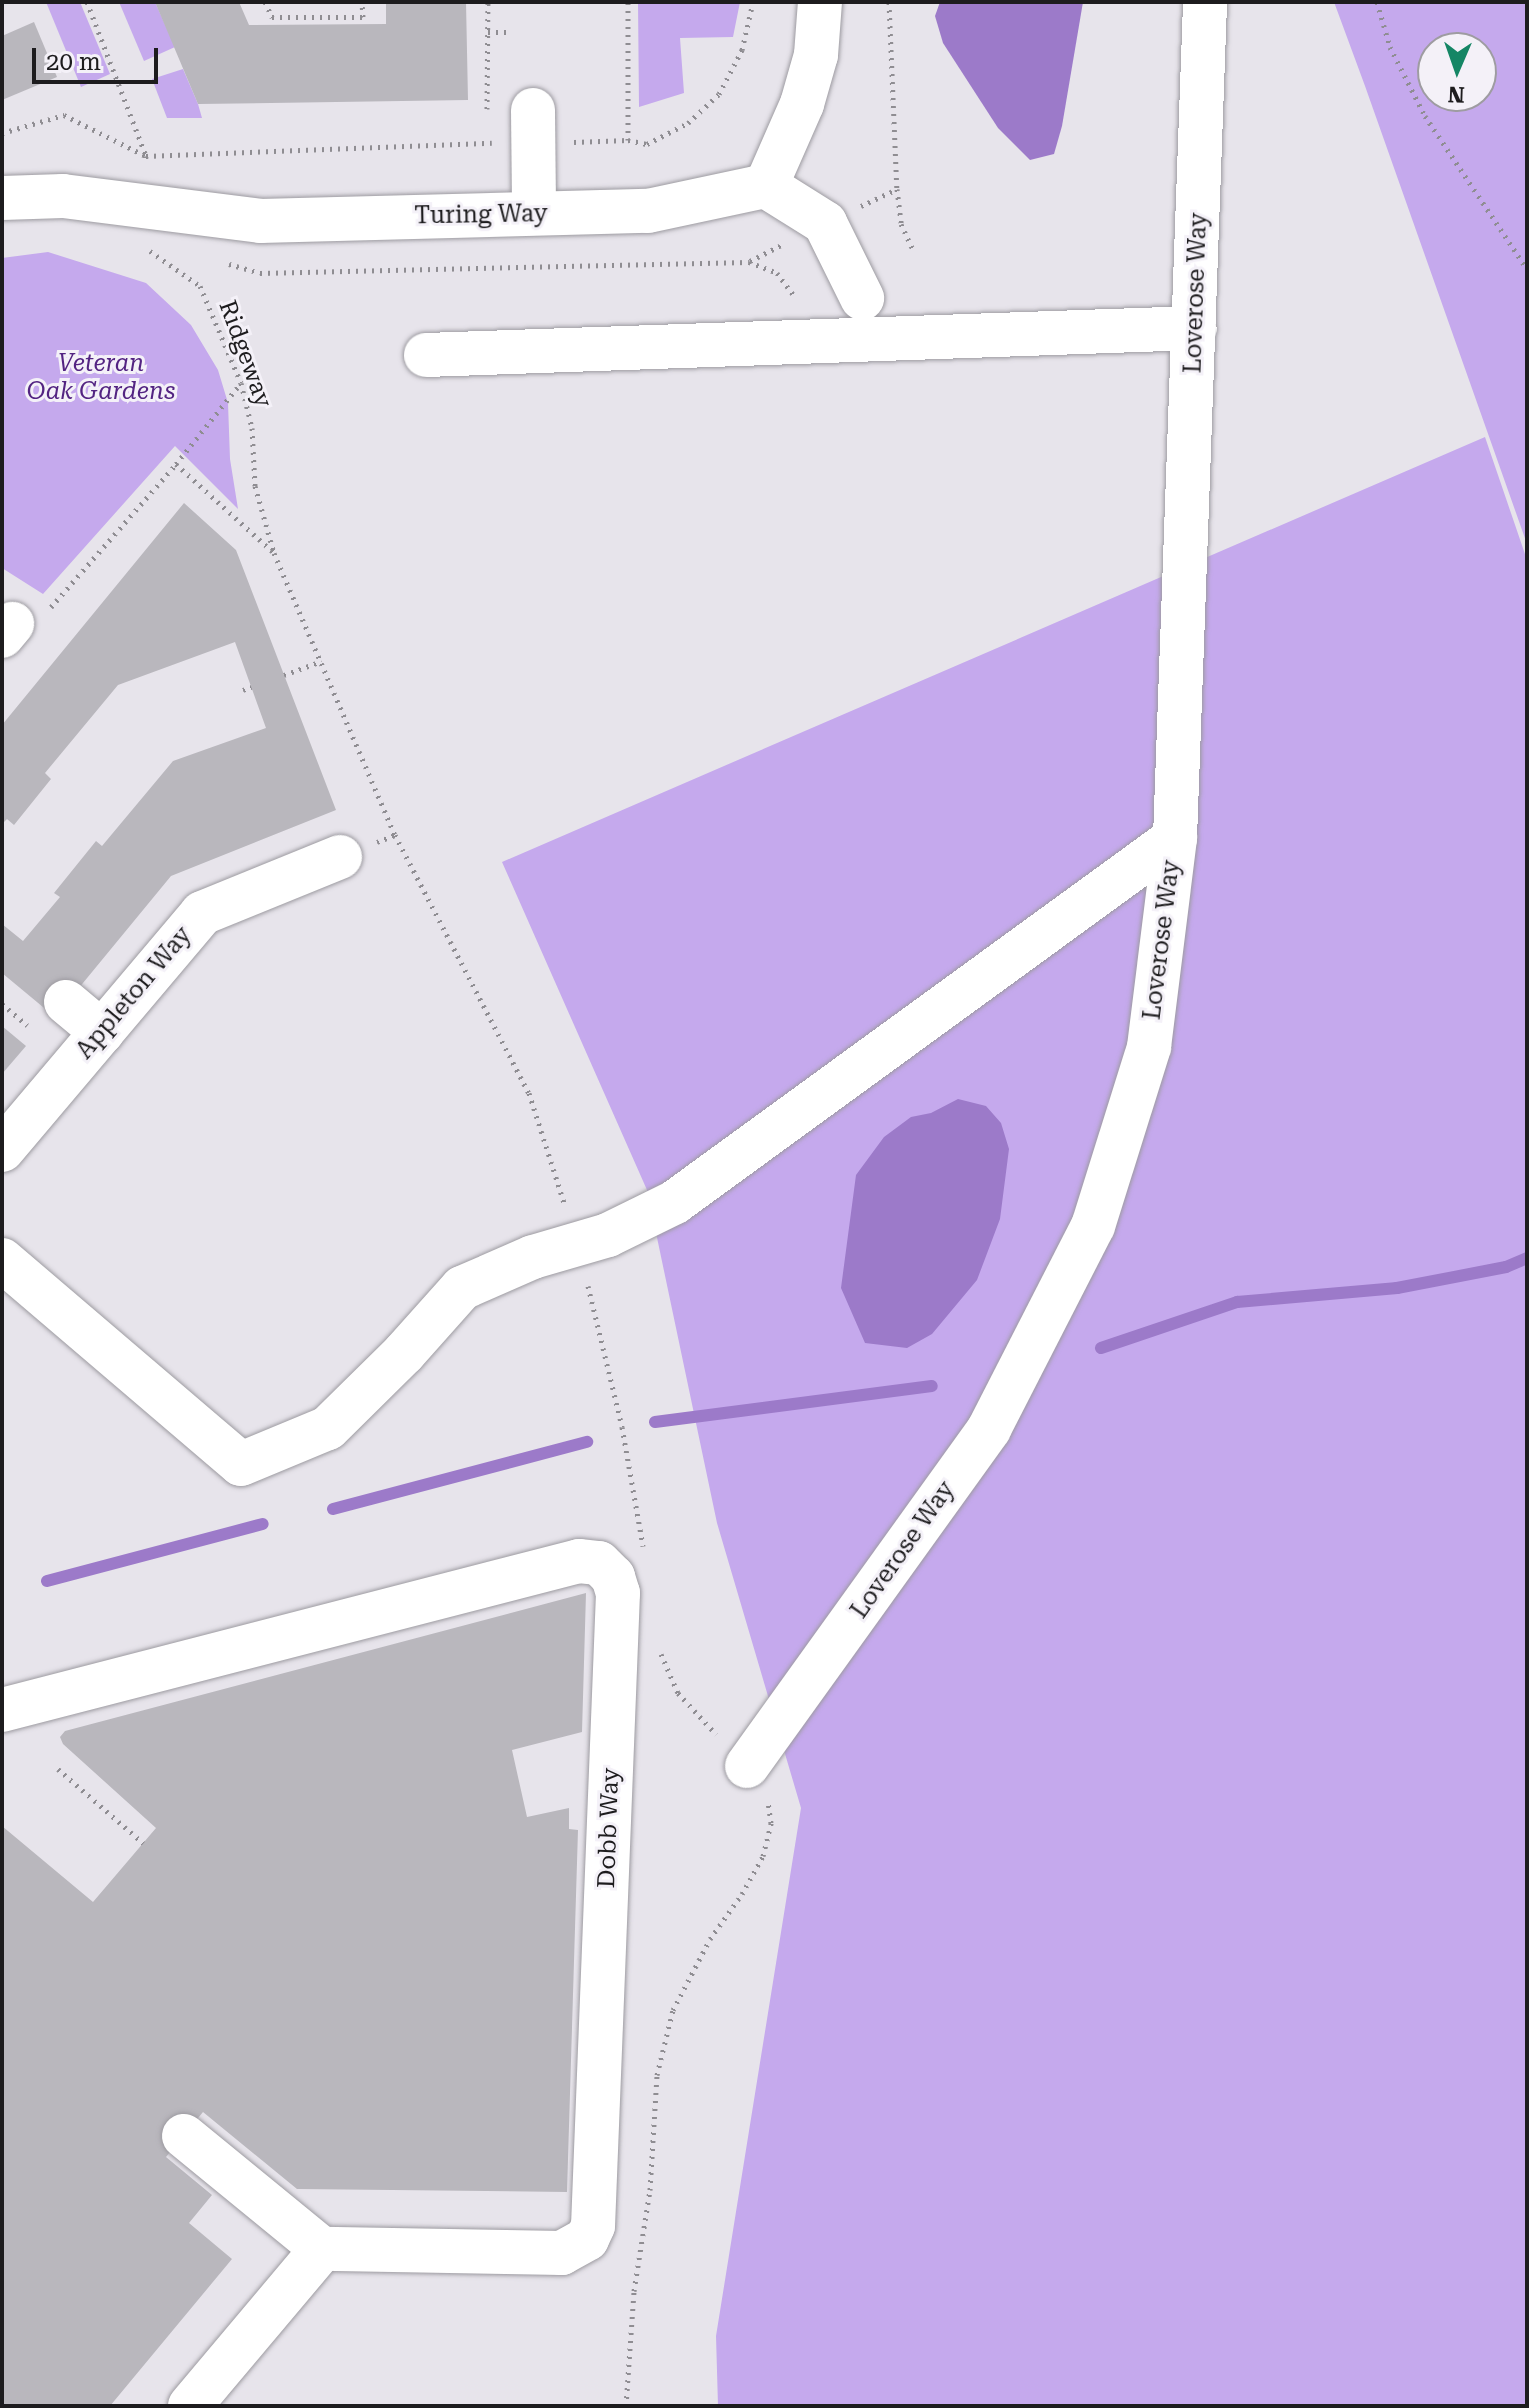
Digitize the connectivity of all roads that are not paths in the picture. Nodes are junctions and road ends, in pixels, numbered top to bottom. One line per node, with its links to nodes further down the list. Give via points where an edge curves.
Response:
1 (820, 2): 4 (street, via 816,55 802,104)
2 (1205, 2): 8 (street, Loverose Way)
3 (533, 127): 6 (street)
4 (766, 186): 6 (street, Turing Way, via 648,211); 7 (street, via 825,223)
5 (2, 198): 6 (street, Turing Way, via 63,196 260,221)
6 (534, 213)
7 (862, 298)
8 (1195, 328): 9 (street); 10 (street, Loverose Way)
9 (426, 355)
10 (1175, 838): 15 (street, via 675,1202 608,1235 533,1257 462,1288 328,1428 241,1464); 17 (street, Loverose Way, via 1149,1047 1093,1226 989,1429)
11 (340, 857): 13 (street, Appleton Way, via 202,913)
12 (66, 1002): 13 (street)
13 (102, 1032): 14 (street, Appleton Way)
14 (2, 1150)
15 (2, 1260)
16 (2, 1710): 19 (street, Dobb Way, via 579,1561 599,1563 613,1577 618,1593 593,2226 576,2248 562,2253)
17 (747, 1766)
18 (184, 2136): 19 (street)
19 (322, 2249): 20 (street)
20 (190, 2406)

